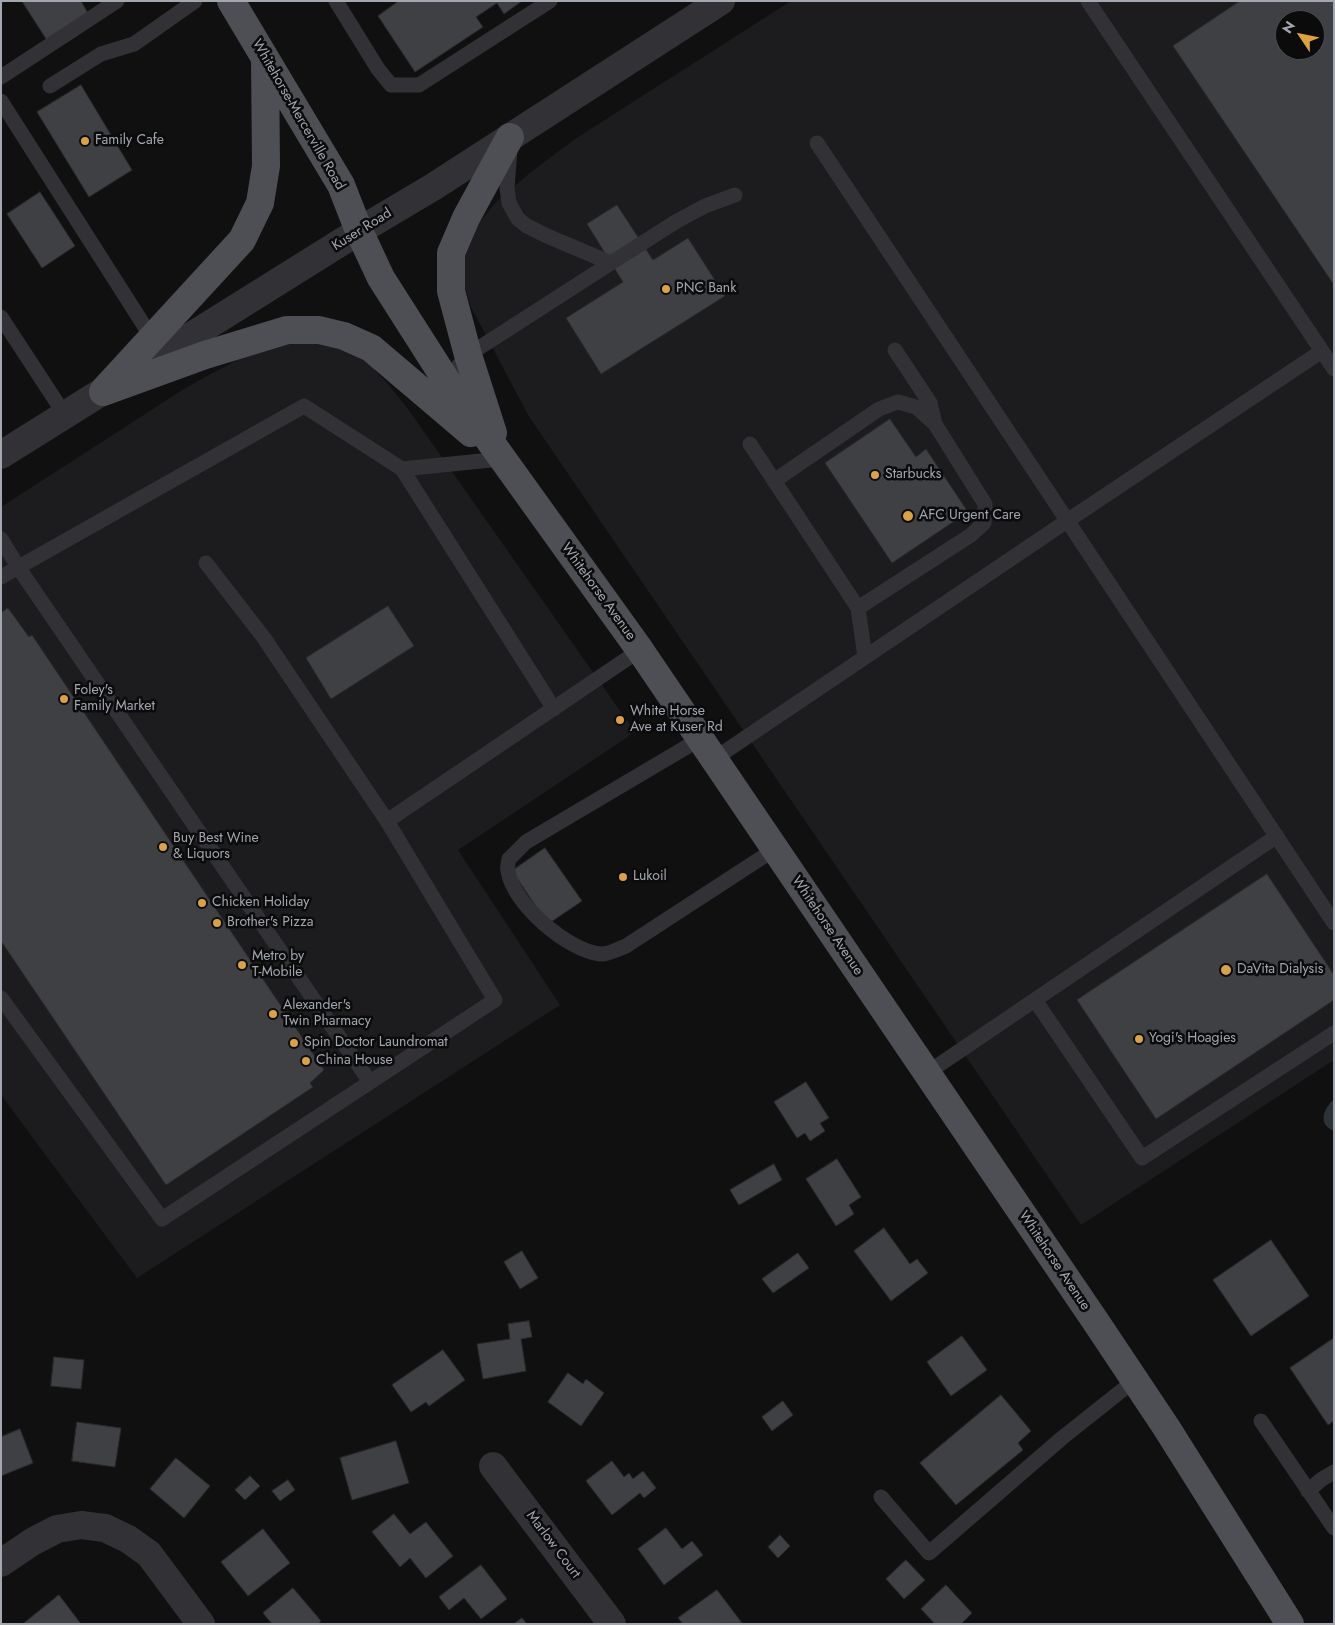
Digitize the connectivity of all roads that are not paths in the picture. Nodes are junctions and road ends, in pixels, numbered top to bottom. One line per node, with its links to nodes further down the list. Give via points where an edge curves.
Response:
1 (117, 1): 9 (lane)
2 (195, 1): 10 (lane, via 134,44 101,54)
3 (231, 1): 8 (main road, Whitehorse-Mercerville Road)
4 (336, 1): 5 (lane, via 391,85 419,85)
5 (550, 1)
6 (1088, 1): 20 (lane)
7 (720, 2): 12 (street, Kuser Road)
8 (265, 58): 15 (main road, Whitehorse-Mercerville Road, via 341,185); 18 (main road, via 266,166 260,203 242,240)
9 (1, 77)
10 (50, 86)
11 (1, 102): 18 (lane)
12 (510, 137): 15 (street, Kuser Road); 16 (lane, via 508,196 518,219 547,236); 21 (main road, via 451,253 451,291)
13 (817, 144): 32 (lane)
14 (736, 196): 16 (lane, via 705,206 677,221)
15 (359, 231): 23 (main road, Whitehorse Avenue, via 381,278); 24 (street, Kuser Road)
16 (611, 263): 21 (lane)
17 (2, 321): 25 (lane)
18 (152, 338): 24 (main road)
19 (895, 350): 26 (lane, via 930,403)
20 (1322, 351): 22 (lane); 32 (lane)
21 (468, 354): 23 (lane); 29 (main road)
22 (1334, 369)
23 (446, 380): 29 (main road, Whitehorse Avenue)
24 (102, 392): 25 (street, Kuser Road); 29 (main road, via 287,330 319,330 344,336 371,348)
25 (66, 415): 28 (street, Kuser Road)
26 (935, 424): 31 (lane, via 916,407 898,402 878,409); 37 (lane, via 985,504 984,523 971,535)
27 (750, 444): 31 (lane)
28 (1, 455)
29 (501, 459): 30 (lane); 38 (main road, Whitehorse Avenue)
30 (402, 469): 35 (lane, via 304,406); 40 (lane)
31 (774, 481): 37 (lane)
32 (1067, 520): 39 (lane); 43 (lane)
33 (1, 539): 35 (lane)
34 (206, 563): 42 (lane, via 264,638)
35 (18, 567): 36 (lane); 50 (lane)
36 (1, 577)
37 (858, 608): 39 (lane)
38 (640, 650): 40 (lane); 41 (main road, Whitehorse Avenue)
39 (865, 657): 41 (lane)
40 (554, 709): 42 (lane)
41 (707, 749): 44 (main road, Whitehorse Avenue); 44 (lane, via 526,842 508,860 508,872 516,893 562,939 602,955 626,946)
42 (387, 821): 50 (lane, via 495,1000)
43 (1277, 836): 45 (lane); 47 (lane)
44 (775, 849): 49 (main road, Whitehorse Avenue)
45 (1334, 923)
46 (1, 998): 50 (lane, via 162,1219)
47 (1035, 1000): 48 (lane, via 1142,1158); 49 (lane)
48 (1334, 1033)
49 (927, 1073): 51 (main road, Whitehorse Avenue)
50 (370, 1082)
51 (1135, 1380): 56 (lane, via 1062,1438 929,1553); 61 (main road, Whitehorse Avenue)
52 (1261, 1421): 55 (lane)
53 (493, 1466): 60 (street, Marlow Court)
54 (1334, 1472): 55 (lane)
55 (1308, 1491): 57 (lane)
56 (881, 1497)
57 (1334, 1528)
58 (1, 1564): 59 (street, via 57,1529 81,1525 105,1528 149,1554)
59 (200, 1624)
60 (612, 1624)
61 (1290, 1624)

